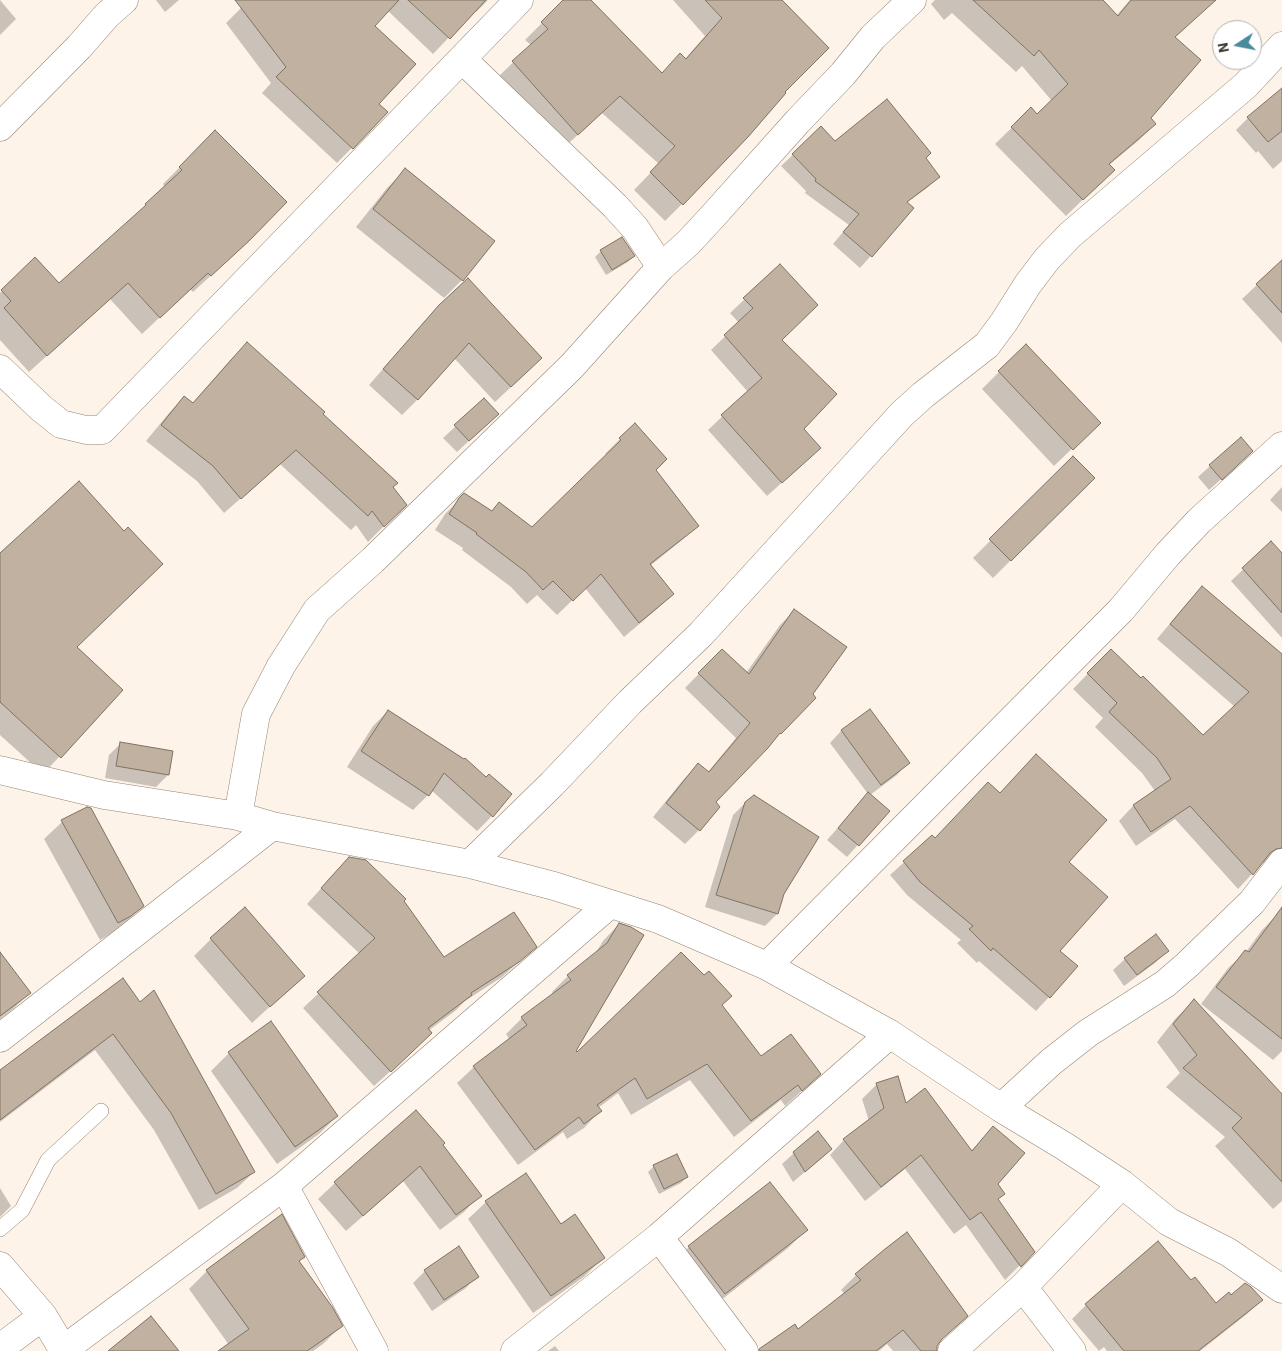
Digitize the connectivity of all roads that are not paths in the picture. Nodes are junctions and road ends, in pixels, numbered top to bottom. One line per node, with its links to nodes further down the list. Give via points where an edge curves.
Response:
1 (124, 0): 6 (street)
2 (519, 0): 5 (street)
3 (912, 0): 7 (street, via 873,37 694,237)
4 (1282, 46): 14 (street, via 1246,84 1070,235 1028,284 987,345 902,414 701,634)
5 (462, 59): 7 (street, via 615,206 635,228); 8 (street, via 102,430 61,424)
6 (0, 127)
7 (661, 267): 11 (street, via 572,366 373,560 317,610 281,666 256,714)
8 (0, 368)
9 (1282, 446): 16 (street, via 1199,521 1120,610)
10 (0, 770): 11 (street, via 104,795)
11 (238, 816): 12 (street)
12 (272, 826): 14 (street); 18 (street)
13 (1282, 863): 19 (street, via 1252,902 1187,965 1165,984 1088,1033)
14 (470, 864): 15 (street)
15 (610, 904): 16 (street, via 658,919); 22 (street)
16 (767, 966): 17 (street)
17 (890, 1034): 19 (street); 24 (street)
18 (0, 1038)
19 (1001, 1108): 21 (street)
20 (101, 1111): 23 (lane, via 48,1160 22,1210)
21 (1122, 1184): 26 (street, via 1169,1222 1228,1252); 27 (street)
22 (284, 1186): 30 (street); 31 (street)
23 (0, 1229)
24 (659, 1237): 32 (street); 33 (street)
25 (0, 1266): 28 (street)
26 (1280, 1285)
27 (1022, 1288): 34 (street); 35 (street)
28 (43, 1316): 29 (street); 30 (street)
29 (0, 1348)
30 (63, 1350)
31 (374, 1351)
32 (515, 1351)
33 (744, 1351)
34 (952, 1351)
35 (1072, 1351)

